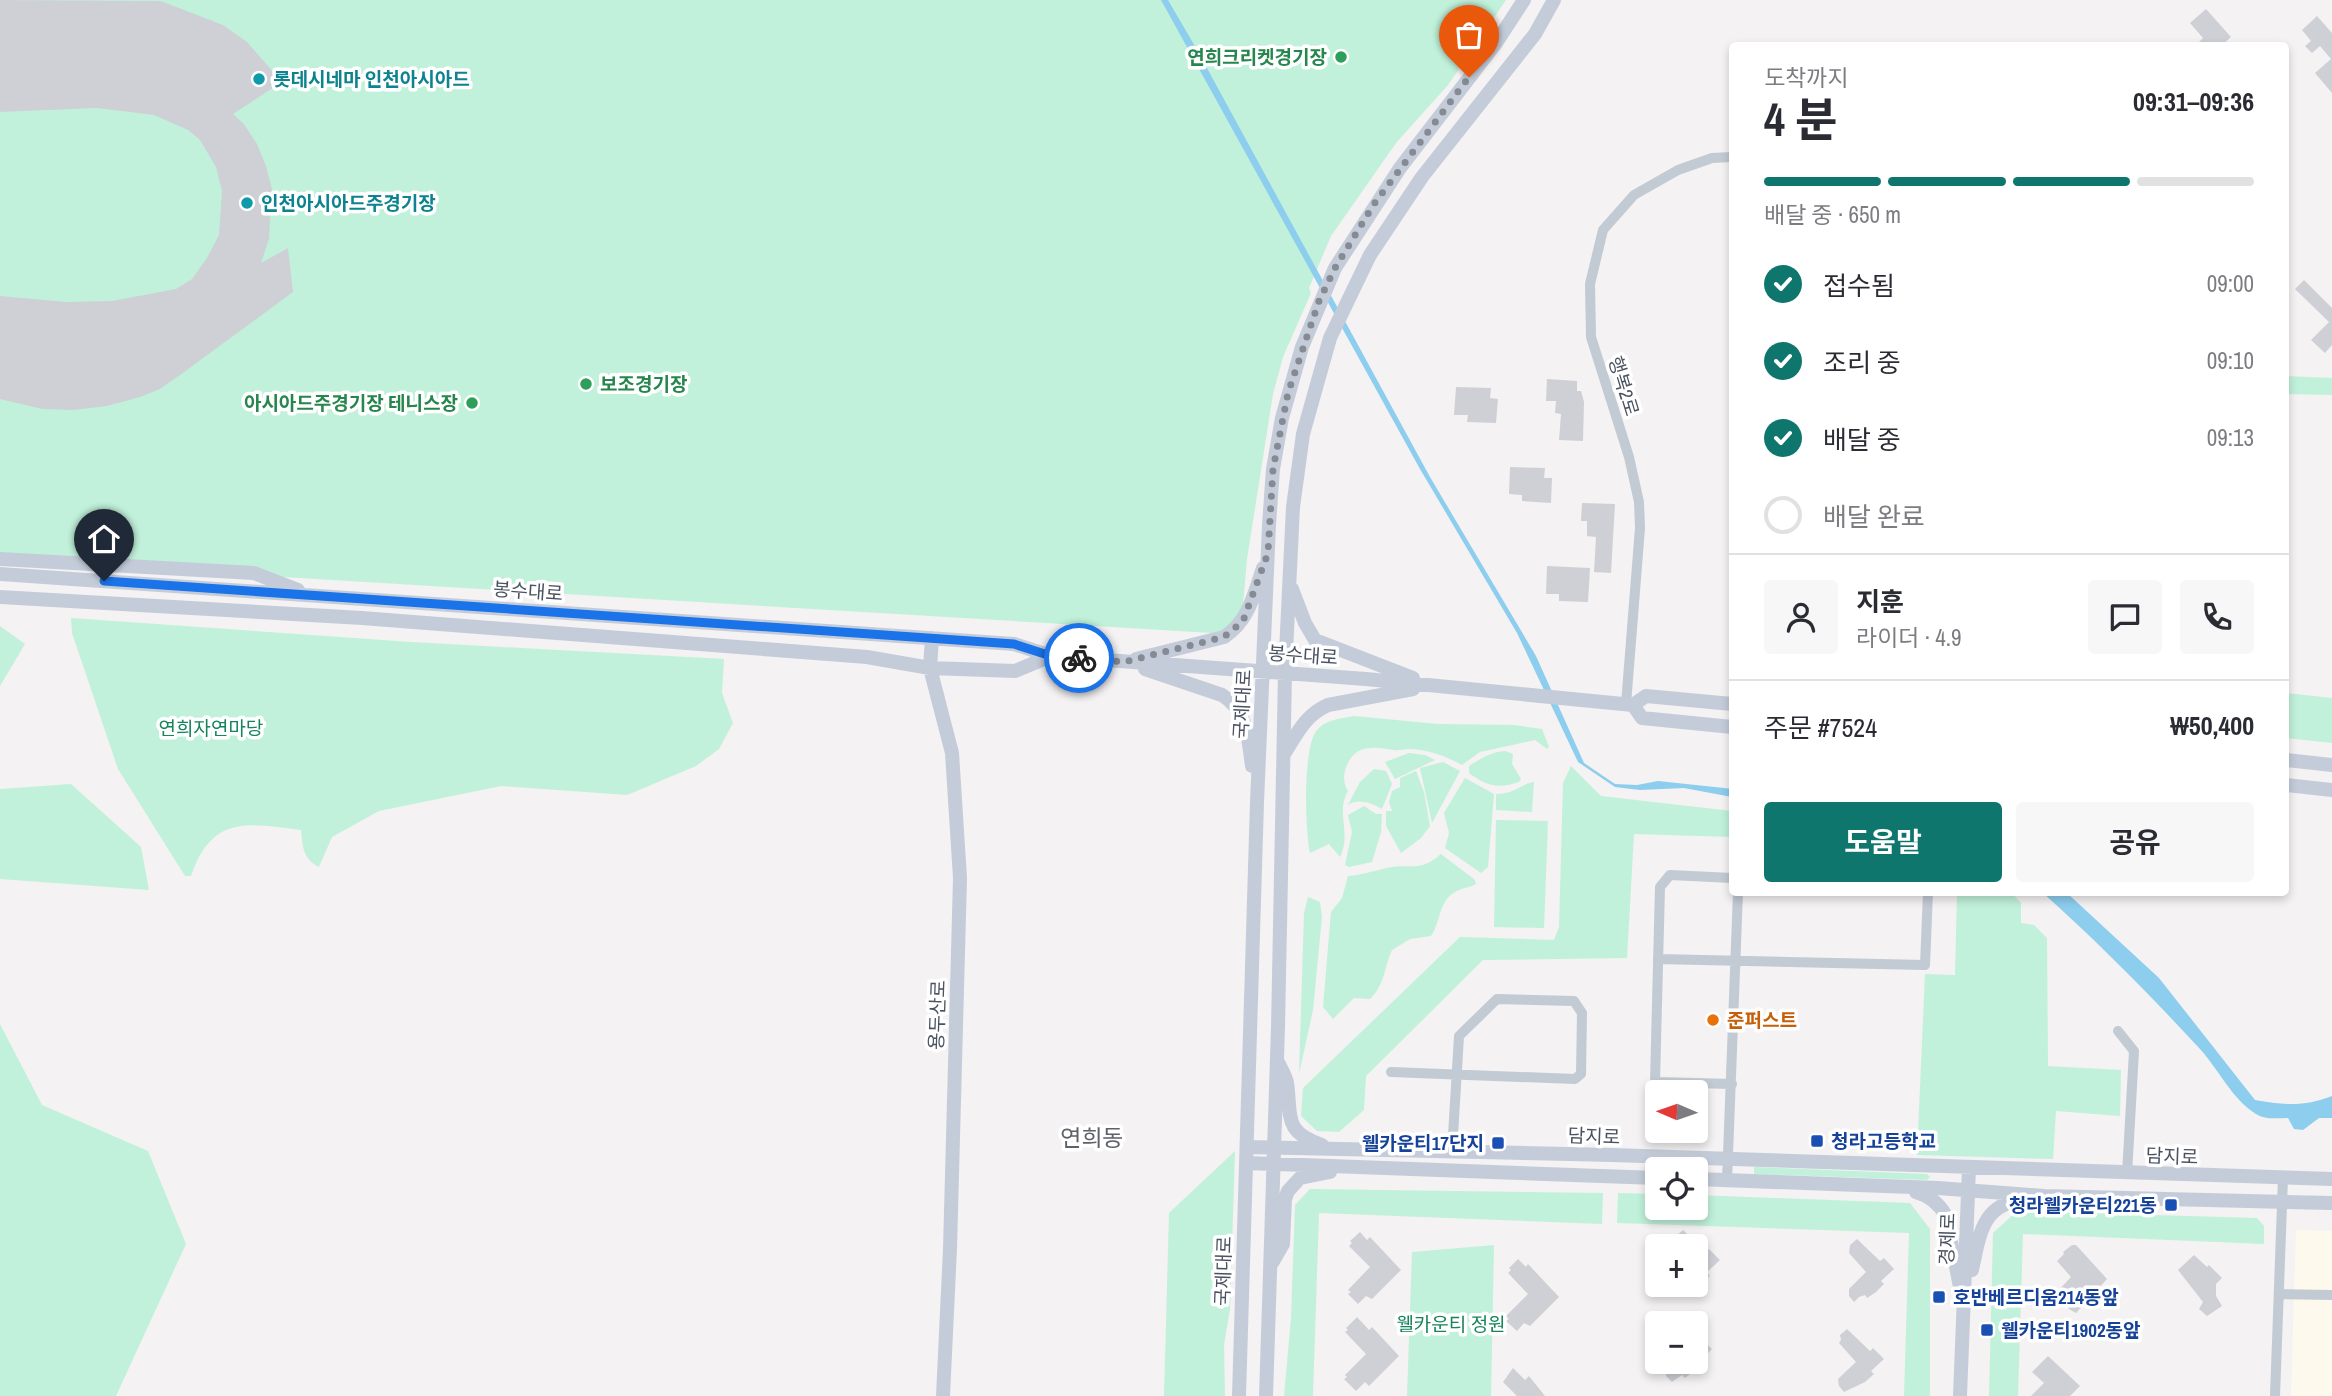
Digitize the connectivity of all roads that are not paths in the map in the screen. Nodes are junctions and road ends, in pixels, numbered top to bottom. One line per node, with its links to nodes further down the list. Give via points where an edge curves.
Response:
1 (1524, 0): 4 (main road, 국제대로, via 1399,168 1323,291 1288,393 1271,494)
2 (1554, 0): 8 (main road, via 1518,56 1422,177 1356,282 1326,349 1309,408 1297,473)
3 (1729, 157): 18 (street, 행복2로, via 1678,170 1634,195 1603,230 1590,284 1591,337 1639,502)
4 (1268, 553): 7 (main road, 국제대로); 13 (main road, via 1243,621 1235,629 1224,637)
5 (0, 559): 9 (main road, via 254,573)
6 (0, 574): 9 (main road, 봉수대로)
7 (1267, 580): 8 (main road, via 1270,599 1278,607); 15 (main road, 국제대로)
8 (1290, 586): 16 (main road); 17 (main road, via 1315,640)
9 (312, 595): 11 (main road, 봉수대로)
10 (0, 597): 14 (main road, 봉수대로, via 362,618 866,657)
11 (932, 638): 12 (main road, 봉수대로, via 1014,644); 14 (main road, 용두산로)
12 (1051, 656): 13 (main road, 봉수대로); 14 (main road, 봉수대로, via 1015,671)
13 (1124, 662): 15 (main road, 봉수대로); 28 (main road, via 1234,702 1245,723)
14 (930, 668): 63 (main road, 용두산로, via 953,753 960,878)
15 (1263, 672): 16 (main road, 봉수대로); 24 (main road, 국제대로)
16 (1285, 673): 17 (main road, 봉수대로); 21 (main road)
17 (1431, 685): 18 (main road, 봉수대로); 21 (main road, via 1328,705 1310,715)
18 (1630, 705): 19 (main road, via 1646,696); 20 (main road, via 1642,718)
19 (1729, 705)
20 (1729, 727)
21 (1283, 755): 25 (main road)
22 (2289, 760): 23 (main road)
23 (2332, 765)
24 (1258, 767): 25 (main road, via 1269,755 1279,761); 28 (main road, 국제대로)
25 (1283, 772): 35 (main road)
26 (2289, 785): 27 (main road)
27 (2332, 790)
28 (1257, 802): 39 (main road, 국제대로)
29 (1729, 878): 32 (street, via 1665,878 1660,887)
30 (1738, 896): 33 (street)
31 (1928, 896): 33 (street, via 1925,965)
32 (1658, 959): 33 (street); 38 (street, via 1655,1082)
33 (1736, 960): 38 (street)
34 (2118, 1031): 48 (street, via 2134,1051)
35 (1277, 1060): 40 (main road); 41 (main road, via 1287,1082 1287,1107 1294,1126 1311,1141)
36 (1391, 1072): 37 (street)
37 (1457, 1076): 37 (street, via 1459,1036 1497,999 1574,1001 1582,1013 1581,1074 1575,1079); 42 (street)
38 (1732, 1084): 43 (street)
39 (1248, 1147): 40 (main road, 담지로); 44 (main road, 국제대로)
40 (1273, 1148): 41 (main road, 담지로); 45 (main road)
41 (1348, 1148): 42 (main road, 담지로); 46 (main road, via 1324,1153 1320,1160)
42 (1452, 1152): 43 (main road, 담지로)
43 (1728, 1160): 47 (main road, 담지로); 53 (street)
44 (1247, 1163): 45 (main road); 64 (main road, 국제대로)
45 (1273, 1164): 46 (main road); 59 (main road)
46 (1345, 1168): 49 (main road); 59 (main road, via 1294,1183 1285,1199 1283,1244)
47 (1969, 1168): 48 (main road, 담지로); 55 (main road, 경제로)
48 (2127, 1174): 50 (main road, 담지로)
49 (1645, 1178)
50 (2283, 1178): 51 (main road, 담지로); 57 (street)
51 (2332, 1179)
52 (1708, 1180): 53 (main road)
53 (1727, 1181): 54 (main road)
54 (1894, 1186): 55 (main road); 62 (main road, via 1929,1197 1941,1207)
55 (1968, 1191): 56 (main road); 62 (main road, 경제로)
56 (2045, 1196): 57 (main road); 62 (main road, via 2008,1201 1987,1217)
57 (2282, 1201): 58 (main road); 60 (street)
58 (2332, 1203)
59 (1270, 1267): 65 (main road)
60 (2279, 1294): 61 (street); 67 (street)
61 (2332, 1295)
62 (1965, 1306): 66 (main road, 경제로)
63 (943, 1396)
64 (1239, 1396)
65 (1266, 1396)
66 (1960, 1396)
67 (2275, 1396)

